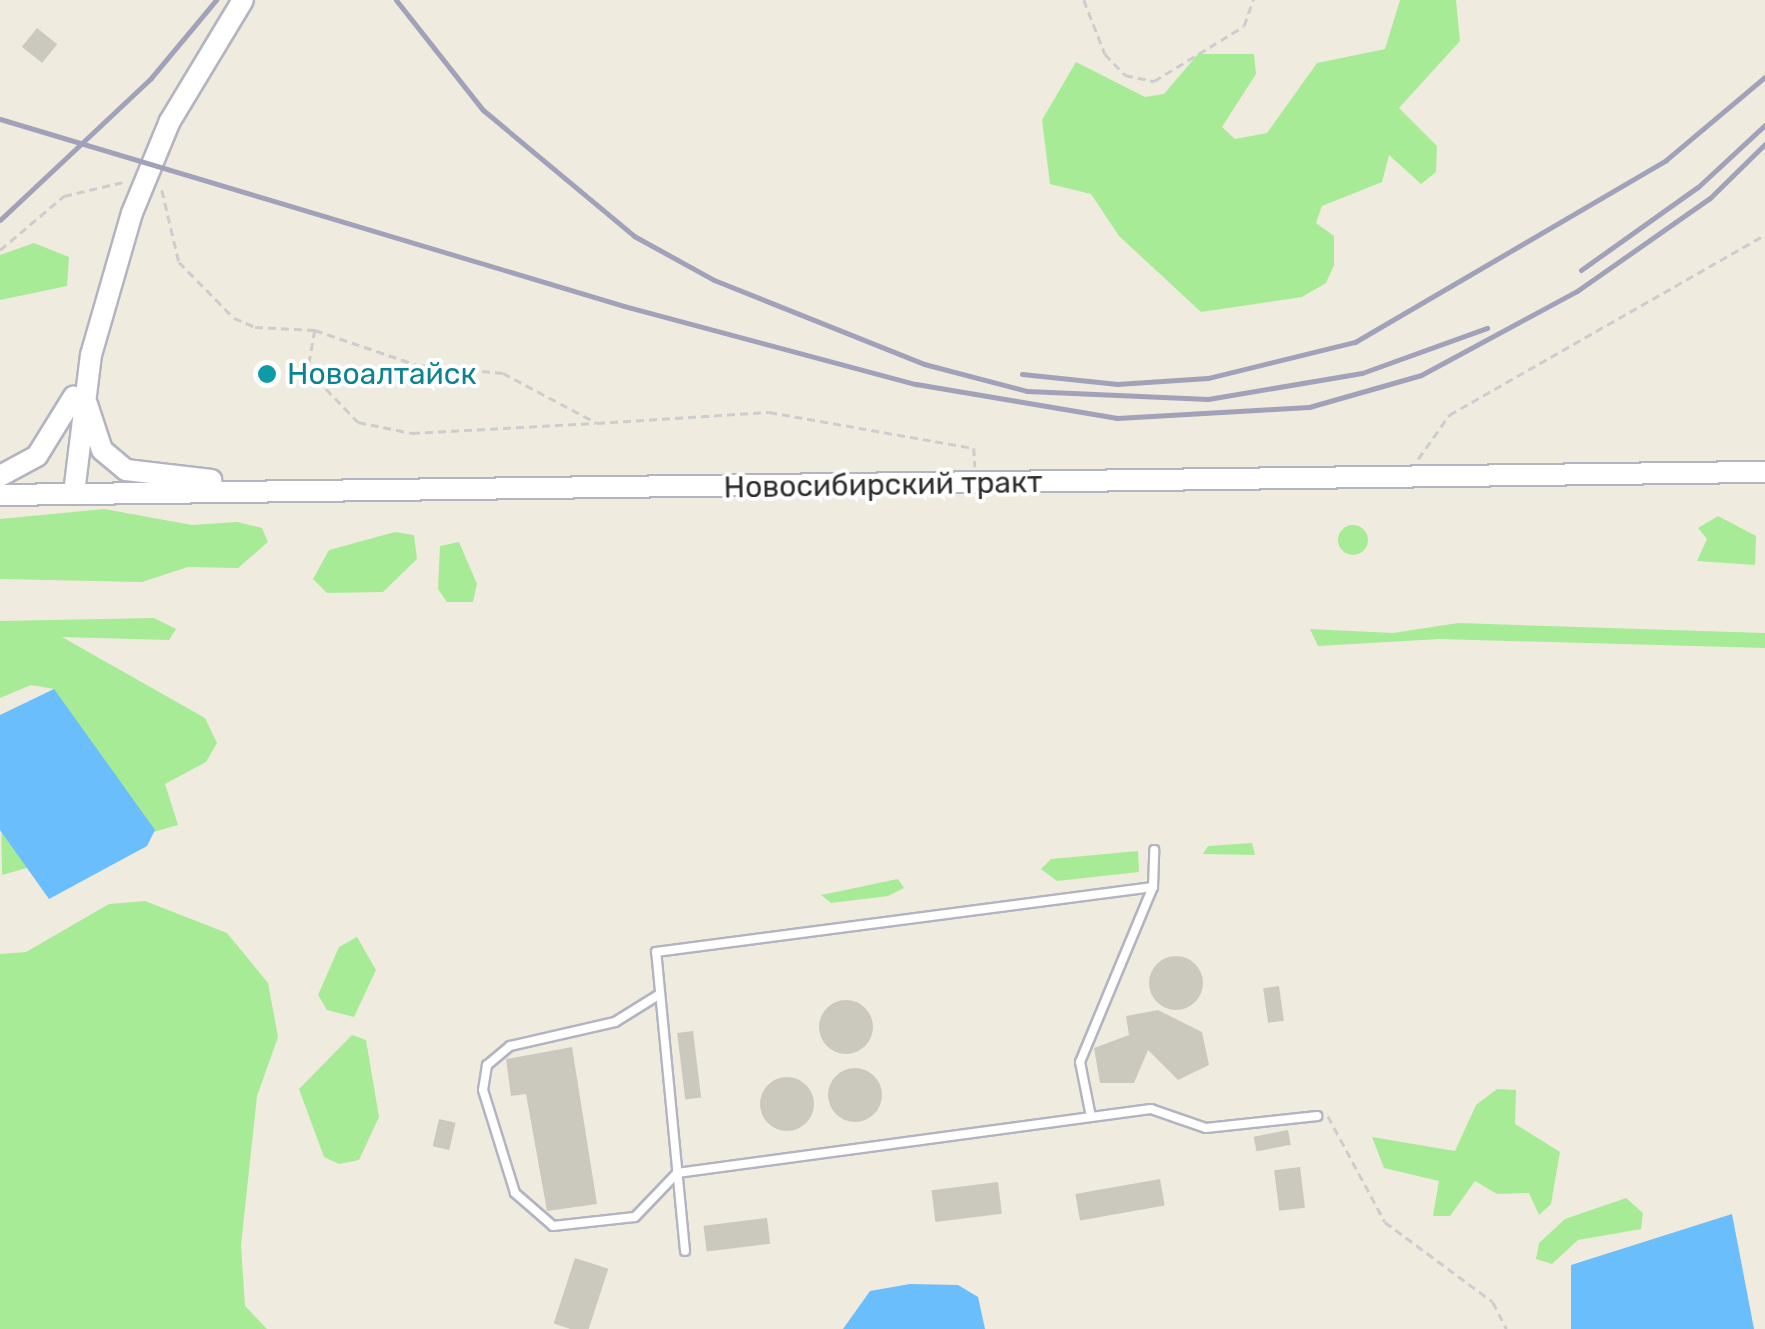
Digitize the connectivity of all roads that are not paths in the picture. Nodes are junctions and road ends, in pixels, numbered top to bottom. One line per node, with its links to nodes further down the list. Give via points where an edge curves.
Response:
1 (243, 0): 2 (main road, via 146,177)
2 (89, 362): 3 (main road); 5 (main road, via 54,437)
3 (84, 387): 6 (main road, via 102,450 139,475); 7 (main road)
4 (1765, 472): 6 (main road, Новосибирский тракт)
5 (0, 476)
6 (472, 492): 7 (main road, Новосибирский тракт)
7 (74, 493): 8 (main road, Новосибирский тракт)
8 (0, 494)
9 (1154, 850): 10 (lane)
10 (1153, 886): 11 (lane, via 656,952); 13 (lane, via 1080,1062)
11 (660, 994): 14 (lane); 14 (lane, via 614,1022 510,1046 487,1064 483,1090 515,1193 553,1226 635,1216)
12 (1317, 1116): 13 (lane, via 1206,1128 1151,1109)
13 (1091, 1117): 14 (lane)
14 (677, 1174): 15 (lane)
15 (685, 1251)

